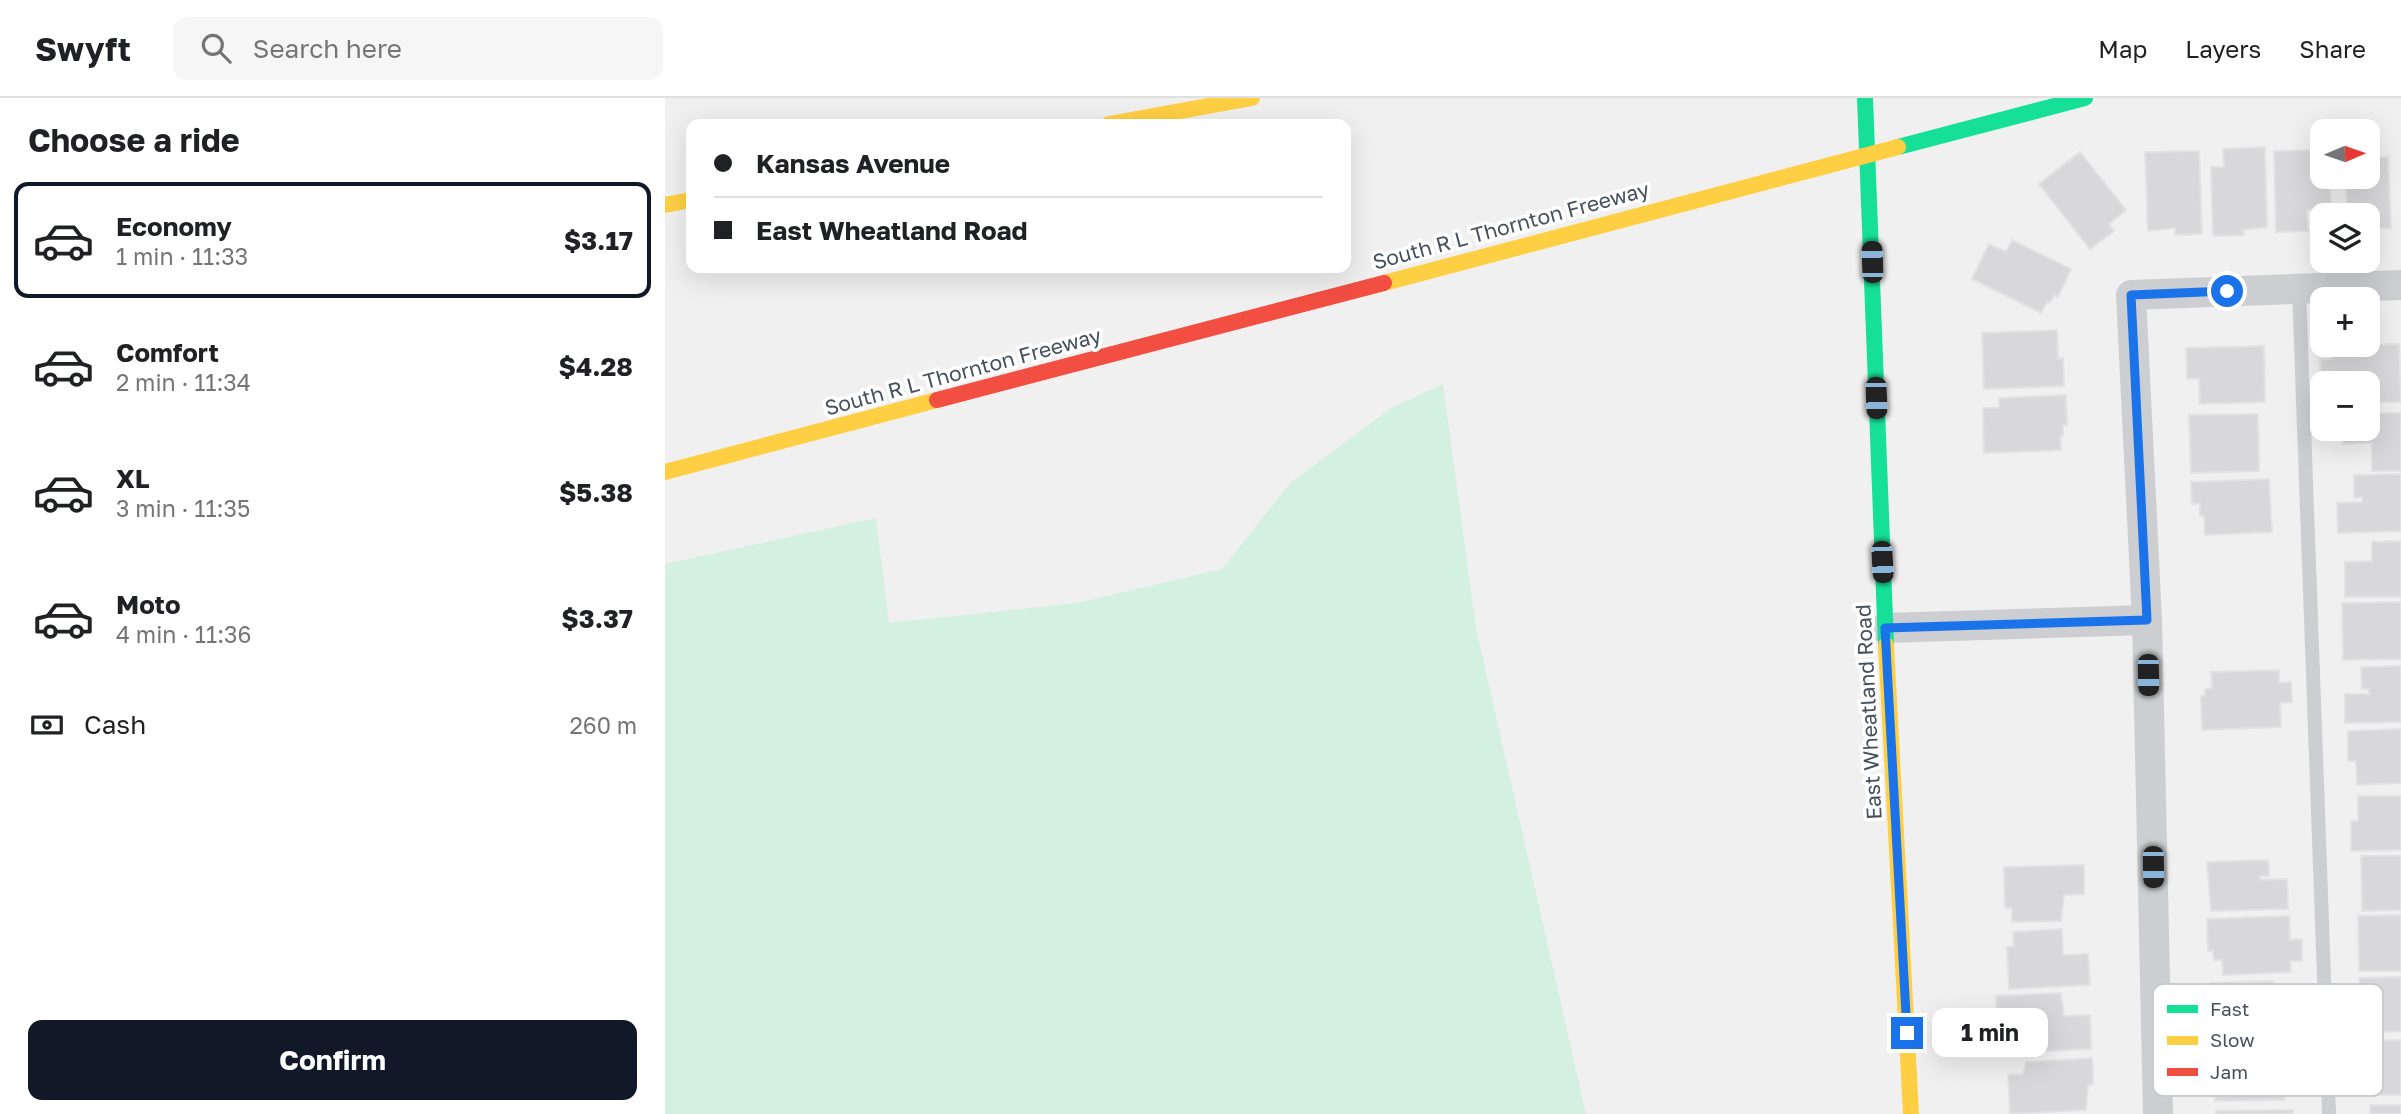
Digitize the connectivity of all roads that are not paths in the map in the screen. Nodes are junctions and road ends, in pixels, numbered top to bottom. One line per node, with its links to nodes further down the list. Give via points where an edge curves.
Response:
1 (1252, 98): 4 (main road)
2 (1865, 98): 5 (main road, East Wheatland Road)
3 (2085, 98): 5 (main road, South R L Thornton Freeway)
4 (1136, 119)
5 (1868, 153): 10 (main road, South R L Thornton Freeway); 12 (main road, East Wheatland Road)
6 (686, 201): 7 (main road)
7 (665, 205)
8 (2401, 285): 9 (street)
9 (2299, 289): 11 (street, via 2131,295); 14 (lane)
10 (665, 472)
11 (2147, 620): 12 (street); 13 (street)
12 (1885, 628): 17 (main road, East Wheatland Road)
13 (2155, 984)
14 (2324, 984)
15 (2158, 1096): 18 (street)
16 (2328, 1096): 19 (lane)
17 (1912, 1114)
18 (2158, 1114)
19 (2329, 1114)

